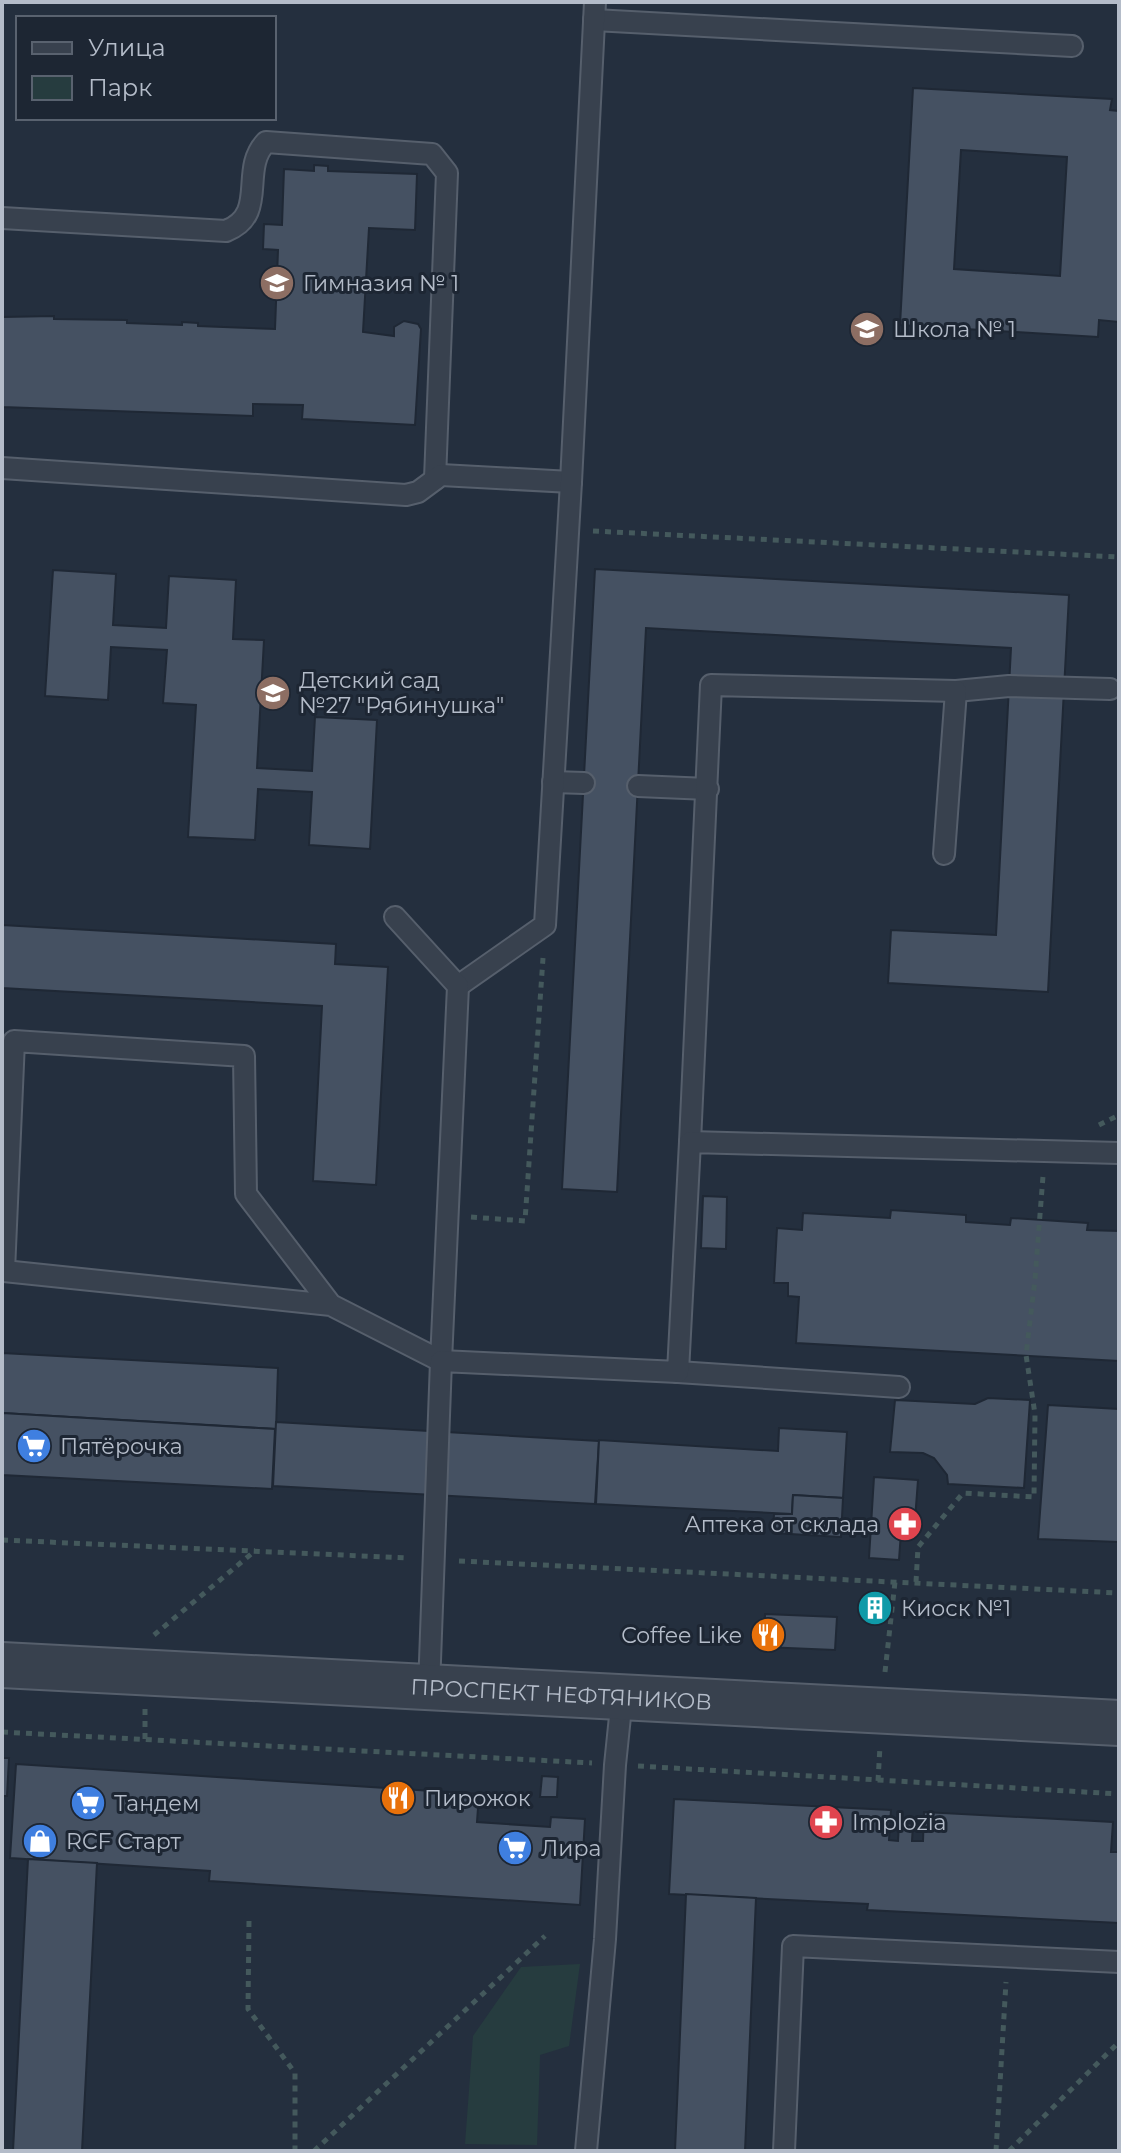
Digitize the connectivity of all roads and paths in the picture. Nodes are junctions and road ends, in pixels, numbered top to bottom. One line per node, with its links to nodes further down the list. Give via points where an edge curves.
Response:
1 (595, 11): 2 (lane); 6 (lane)
2 (1072, 46)
3 (2, 218): 5 (lane, via 226,231 249,212 256,156 266,142 432,154 447,173)
4 (2, 468): 5 (lane, via 406,495)
5 (435, 479): 6 (lane, via 464,475)
6 (571, 482): 7 (lane)
7 (569, 530): 8 (path); 11 (lane)
8 (1119, 557)
9 (1110, 689): 10 (lane, via 1009,686)
10 (956, 691): 14 (lane, via 711,685); 15 (lane)
11 (553, 782): 12 (lane); 17 (lane)
12 (584, 783)
13 (638, 786): 14 (lane)
14 (708, 789): 20 (lane)
15 (944, 854)
16 (395, 917): 18 (lane)
17 (545, 925): 18 (lane); 24 (path, via 525,1221)
18 (458, 986): 26 (lane)
19 (1119, 1115): 21 (path)
20 (690, 1142): 21 (lane); 27 (lane)
21 (1045, 1150): 22 (lane); 31 (path, via 1026,1355 1035,1414 1034,1497 963,1493 918,1547)
22 (1119, 1153)
23 (4, 1184): 25 (lane, via 4,1271); 25 (lane, via 14,1041 244,1056 246,1194)
24 (459, 1216)
25 (331, 1305): 26 (lane)
26 (441, 1361): 27 (lane); 30 (lane)
27 (678, 1372): 28 (lane)
28 (899, 1387)
29 (2, 1540): 30 (path)
30 (435, 1560): 31 (path); 34 (lane)
31 (916, 1582): 32 (path)
32 (1119, 1593)
33 (2, 1665): 34 (street, ПРОСПЕКТ НЕФТЯНИКОВ)
34 (429, 1688): 35 (street, ПРОСПЕКТ НЕФТЯНИКОВ)
35 (622, 1697): 36 (street, ПРОСПЕКТ НЕФТЯНИКОВ); 38 (lane)
36 (1119, 1723)
37 (2, 1732): 38 (path)
38 (615, 1765): 39 (path); 47 (lane)
39 (1119, 1794)
40 (249, 1921): 45 (path, via 248,2009 295,2073)
41 (545, 1936): 46 (path)
42 (1007, 1957): 43 (lane); 48 (lane, via 793,1946); 49 (path)
43 (1119, 1962)
44 (1119, 2042): 50 (path)
45 (295, 2151)
46 (314, 2151)
47 (586, 2151)
48 (784, 2151)
49 (996, 2151)
50 (1009, 2151)

